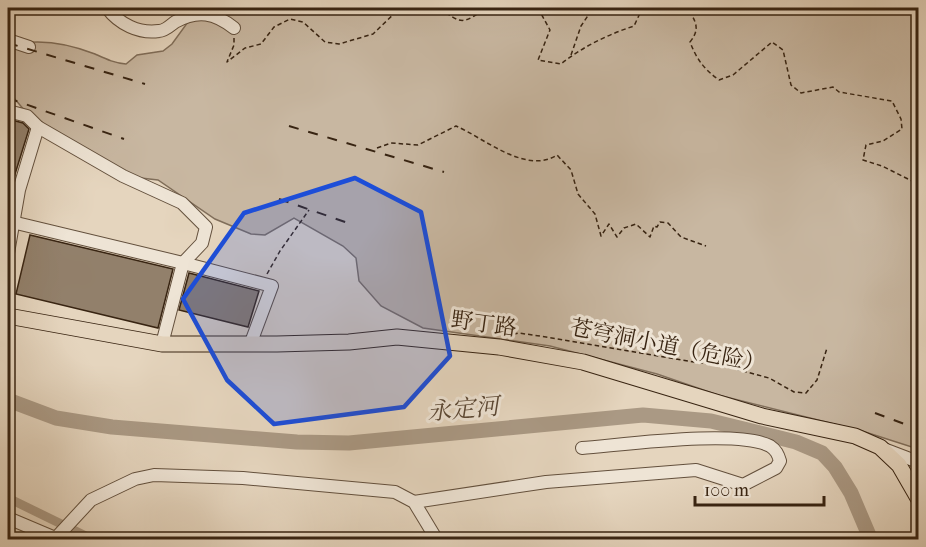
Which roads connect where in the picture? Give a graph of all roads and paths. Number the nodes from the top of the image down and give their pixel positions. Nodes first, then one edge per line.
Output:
1 (107, 8) edge
2 (400, 8) edge
3 (440, 8) edge
4 (487, 8) edge
5 (538, 8) edge
6 (593, 8) edge
7 (646, 8) edge
8 (658, 8) edge
9 (234, 28) joint
10 (8, 40) edge
11 (29, 47) dead end
12 (571, 56) junction
13 (8, 111) edge
14 (38, 127) junction
15 (377, 148) dead end
16 (918, 184) edge
17 (309, 210) dead end
18 (10, 222) edge
19 (706, 246) dead end
20 (8, 254) edge
21 (183, 262) junction
22 (262, 283) junction
23 (8, 316) edge
24 (496, 339) dead end
25 (162, 344) junction
26 (250, 345) junction
27 (827, 348) dead end
28 (880, 447) junction
29 (582, 448) dead end
30 (918, 462) edge
31 (918, 498) edge
32 (414, 502) junction
33 (8, 518) edge
34 (58, 537) edge
35 (437, 540) edge

1 - 9 street
2 - 9 path
3 - 4 path
5 - 12 path
6 - 12 path
7 - 12 path
8 - 16 path
10 - 11 street
13 - 14 street
14 - 18 street
14 - 21 street
15 - 19 path
17 - 22 path
18 - 20 street
18 - 21 street
21 - 22 street
21 - 25 street
22 - 26 street
23 - 25 main road, 野丁路
24 - 27 path, 苍穹洞小道（危险）
25 - 26 main road, 野丁路
26 - 28 main road, 野丁路
28 - 30 street
28 - 31 main road, 野丁路
29 - 32 street
32 - 34 street
32 - 35 street
33 - 34 street

